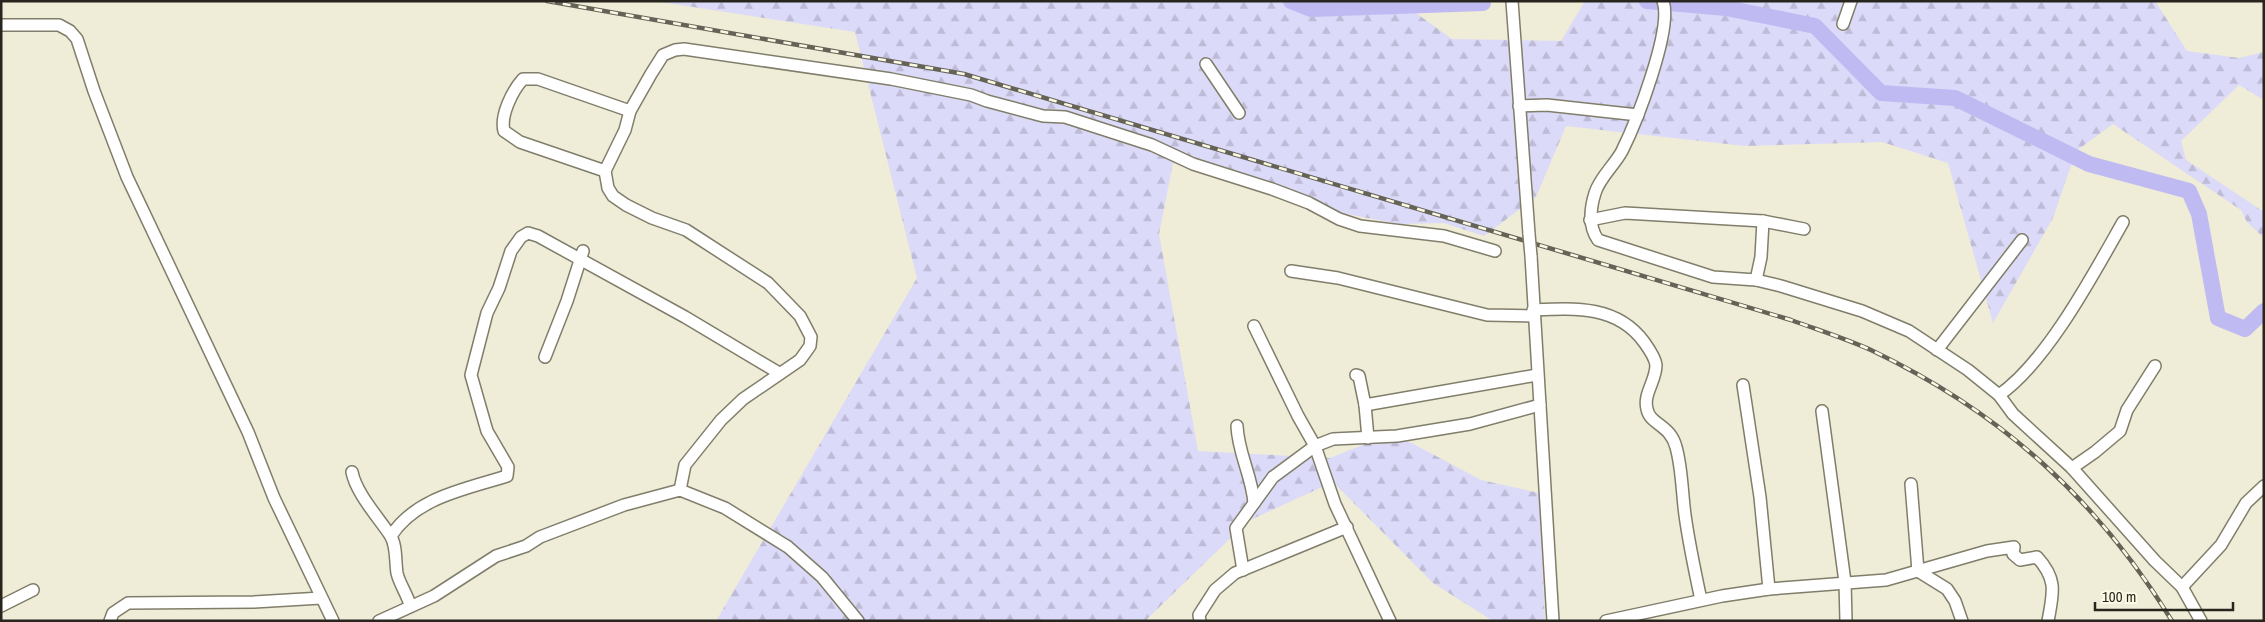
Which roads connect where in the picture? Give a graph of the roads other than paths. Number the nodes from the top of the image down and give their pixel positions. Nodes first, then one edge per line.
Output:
1 (1512, 1) edge
2 (1851, 1) edge
3 (1664, 5) edge
4 (1843, 24) dead end
5 (1, 25) edge
6 (1206, 64) dead end
7 (1519, 106) junction
8 (630, 111) junction
9 (1239, 113) dead end
10 (1638, 115) junction
11 (605, 171) junction
12 (1590, 220) junction
13 (1763, 221) junction
14 (2123, 222) dead end
15 (1804, 229) dead end
16 (2022, 240) dead end
17 (1495, 251) dead end
18 (582, 256) junction
19 (1291, 271) dead end
20 (1756, 280) junction
21 (1534, 313) junction
22 (1254, 326) dead end
23 (1937, 350) junction
24 (545, 357) dead end
25 (2155, 366) dead end
26 (779, 374) junction
27 (1356, 375) dead end
28 (1537, 375) junction
29 (1744, 385) dead end
30 (1999, 395) junction
31 (1365, 405) junction
32 (1540, 406) junction
33 (1822, 411) dead end
34 (1238, 426) dead end
35 (1368, 438) junction
36 (1315, 446) junction
37 (2072, 468) junction
38 (352, 472) dead end
39 (1911, 484) dead end
40 (2264, 486) edge
41 (680, 490) junction
42 (1254, 503) junction
43 (1346, 527) junction
44 (391, 536) junction
45 (1243, 570) junction
46 (1918, 571) junction
47 (1845, 582) junction
48 (2182, 587) junction
49 (1769, 589) junction
50 (33, 590) dead end
51 (322, 598) junction
52 (1701, 600) junction
53 (410, 605) junction
54 (1, 606) edge
55 (110, 621) edge
56 (333, 621) edge
57 (378, 621) edge
58 (858, 621) edge
59 (1200, 621) edge
60 (1390, 621) edge
61 (1553, 621) edge
62 (1606, 621) edge
63 (1846, 621) edge
64 (1962, 621) edge
65 (2048, 621) edge
66 (2201, 621) edge

1 - 7 street
2 - 4 street
3 - 10 street
5 - 51 street
6 - 9 street
7 - 10 street
7 - 21 street, bridge
8 - 11 street
8 - 11 street
8 - 17 street
10 - 12 street
11 - 26 street
12 - 13 street
12 - 20 street
13 - 15 street
13 - 20 street
14 - 30 street
16 - 23 street
18 - 24 street
18 - 26 street
18 - 44 street
19 - 21 street
20 - 23 street
21 - 28 street
21 - 52 street
22 - 36 street
23 - 30 street
25 - 37 street
26 - 41 street
27 - 31 street
28 - 31 street
28 - 32 street
29 - 49 street
30 - 37 street
31 - 35 street
32 - 35 street
32 - 61 street
33 - 47 street
34 - 42 street
35 - 36 street
36 - 42 street
36 - 43 street
37 - 48 street
38 - 44 street
39 - 46 street
40 - 48 street
41 - 53 street
41 - 58 street
42 - 45 street
43 - 45 street
43 - 60 street
44 - 53 street
45 - 59 street
46 - 47 street
46 - 64 street
46 - 65 street
47 - 49 street
47 - 63 street
48 - 66 street
49 - 52 street
50 - 54 street
51 - 55 street
51 - 56 street
52 - 62 street
53 - 57 street

